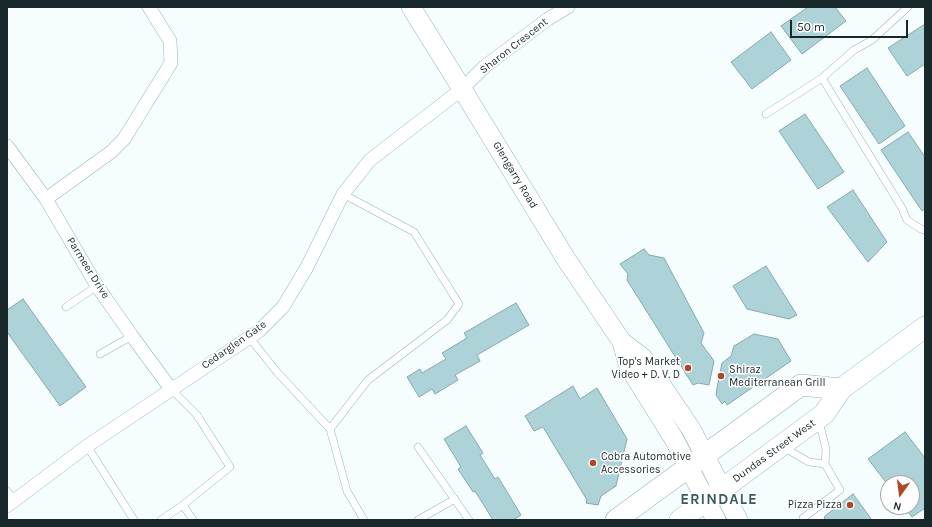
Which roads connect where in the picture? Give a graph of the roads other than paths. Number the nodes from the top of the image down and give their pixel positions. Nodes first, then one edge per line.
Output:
1 (149, 7) edge
2 (411, 7) edge
3 (568, 7) edge
4 (908, 7) edge
5 (822, 78) junction
6 (462, 89) junction
7 (766, 114) dead end
8 (7, 146) edge
9 (343, 194) junction
10 (46, 199) junction
11 (925, 230) edge
12 (97, 286) junction
13 (66, 307) dead end
14 (925, 327) edge
15 (132, 336) junction
16 (249, 338) junction
17 (100, 354) dead end
18 (171, 389) junction
19 (841, 389) junction
20 (819, 418) junction
21 (330, 429) junction
22 (87, 446) junction
23 (418, 446) dead end
24 (781, 446) junction
25 (696, 461) junction
26 (825, 464) junction
27 (714, 495) junction
28 (10, 499) edge
29 (455, 499) junction
30 (183, 505) junction
31 (134, 520) edge
32 (161, 520) edge
33 (193, 520) edge
34 (364, 520) edge
35 (418, 520) edge
36 (469, 520) edge
37 (616, 520) edge
38 (680, 520) edge
39 (716, 520) edge
40 (738, 520) edge
41 (804, 520) edge

1 - 10 street
2 - 6 street, Glengarry Road
3 - 6 street, Sharon Crescent
4 - 5 lane
5 - 7 lane
5 - 11 lane
6 - 9 street, Cedarglen Gate
6 - 25 street, Glengarry Road
8 - 10 street, Parmeer Drive
9 - 16 street, Cedarglen Gate
9 - 21 lane
10 - 12 street, Parmeer Drive
12 - 13 lane
12 - 15 street, Parmeer Drive
14 - 19 main road, Dundas Street West
15 - 17 lane
15 - 18 street, Parmeer Drive
16 - 18 street, Cedarglen Gate
16 - 21 lane
18 - 22 street, Cedarglen Gate
18 - 30 lane
19 - 20 main road, Dundas Street West
19 - 25 main road
20 - 24 main road, Dundas Street West
20 - 26 lane
21 - 34 lane
22 - 28 street, Cedarglen Gate
22 - 31 lane
23 - 29 lane
24 - 26 lane
24 - 27 main road, Dundas Street West
25 - 27 street, Glengarry Road
25 - 37 main road
26 - 41 lane
27 - 38 main road, Dundas Street West
27 - 39 street
27 - 40 street
29 - 35 lane
29 - 36 lane
30 - 32 lane
30 - 33 lane

